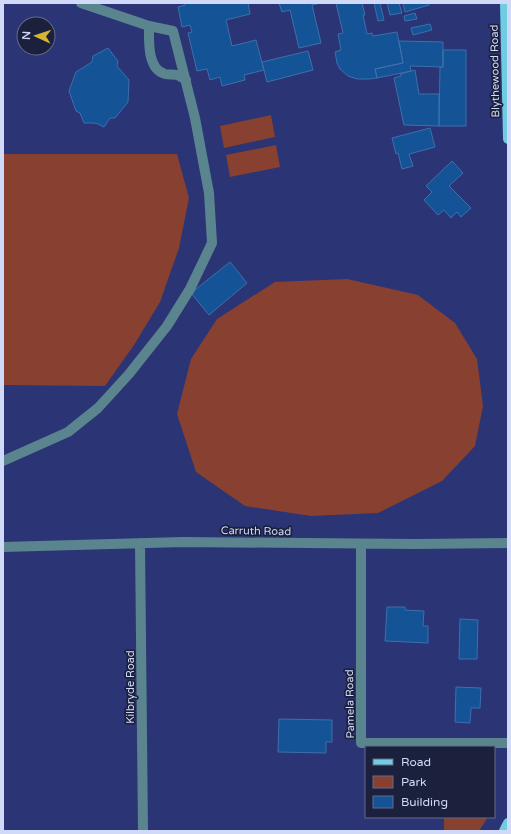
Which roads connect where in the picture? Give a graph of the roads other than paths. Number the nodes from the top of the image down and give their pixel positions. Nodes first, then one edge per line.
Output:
1 (81, 3) edge
2 (505, 3) edge
3 (149, 26) junction
4 (186, 80) junction
5 (508, 93) edge
6 (508, 139) edge
7 (3, 461) edge
8 (140, 543) junction
9 (508, 543) edge
10 (361, 544) junction
11 (3, 547) edge
12 (508, 743) edge
13 (508, 823) edge
14 (143, 831) edge
15 (504, 831) edge

1 - 3 street
2 - 5 main road, Blythewood Road
3 - 4 street
3 - 4 street
4 - 7 street
5 - 6 main road, Blythewood Road
8 - 10 street, Carruth Road
8 - 11 street, Carruth Road
8 - 14 street, Kilbryde Road
9 - 10 street, Carruth Road
10 - 12 street, Pamela Road
13 - 15 main road

